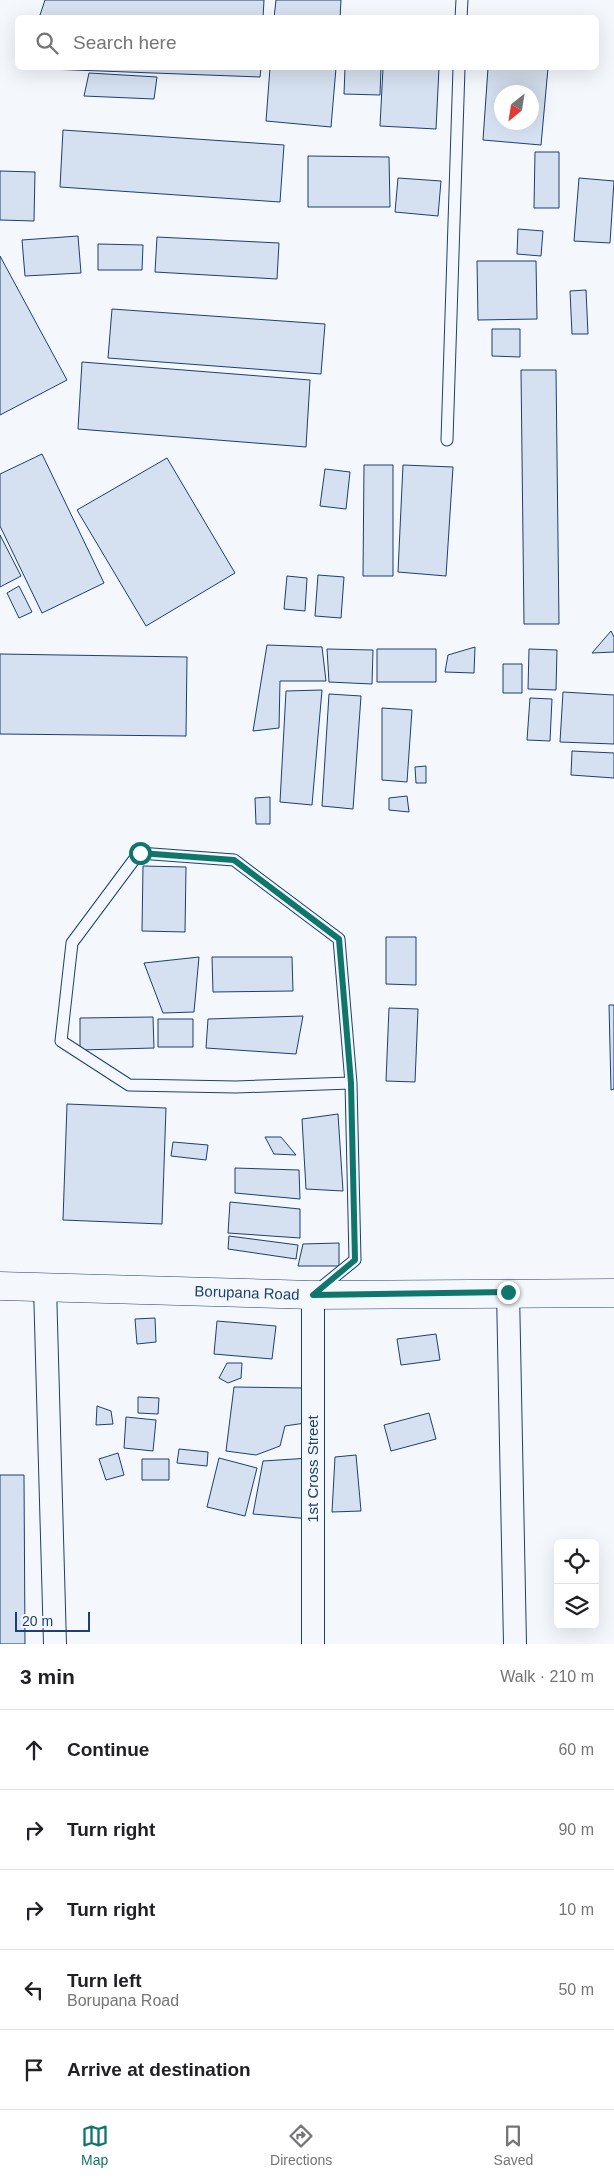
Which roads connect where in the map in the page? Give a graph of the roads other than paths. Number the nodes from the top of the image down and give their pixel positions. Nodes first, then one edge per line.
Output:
1 (462, 0) edge
2 (461, 15) edge
3 (460, 70) edge
4 (447, 440) dead end
5 (351, 1083) junction
6 (0, 1286) edge
7 (45, 1287) junction
8 (508, 1292) junction
9 (614, 1293) edge
10 (313, 1295) junction
11 (55, 1644) edge
12 (313, 1644) edge
13 (515, 1644) edge

1 - 2 lane
3 - 4 lane
5 - 5 lane
5 - 10 lane
6 - 7 main road, Borupana Road
7 - 10 main road, Borupana Road
7 - 11 street
8 - 9 main road, Borupana Road
8 - 10 main road, Borupana Road
8 - 13 street
10 - 12 street, 1st Cross Street

